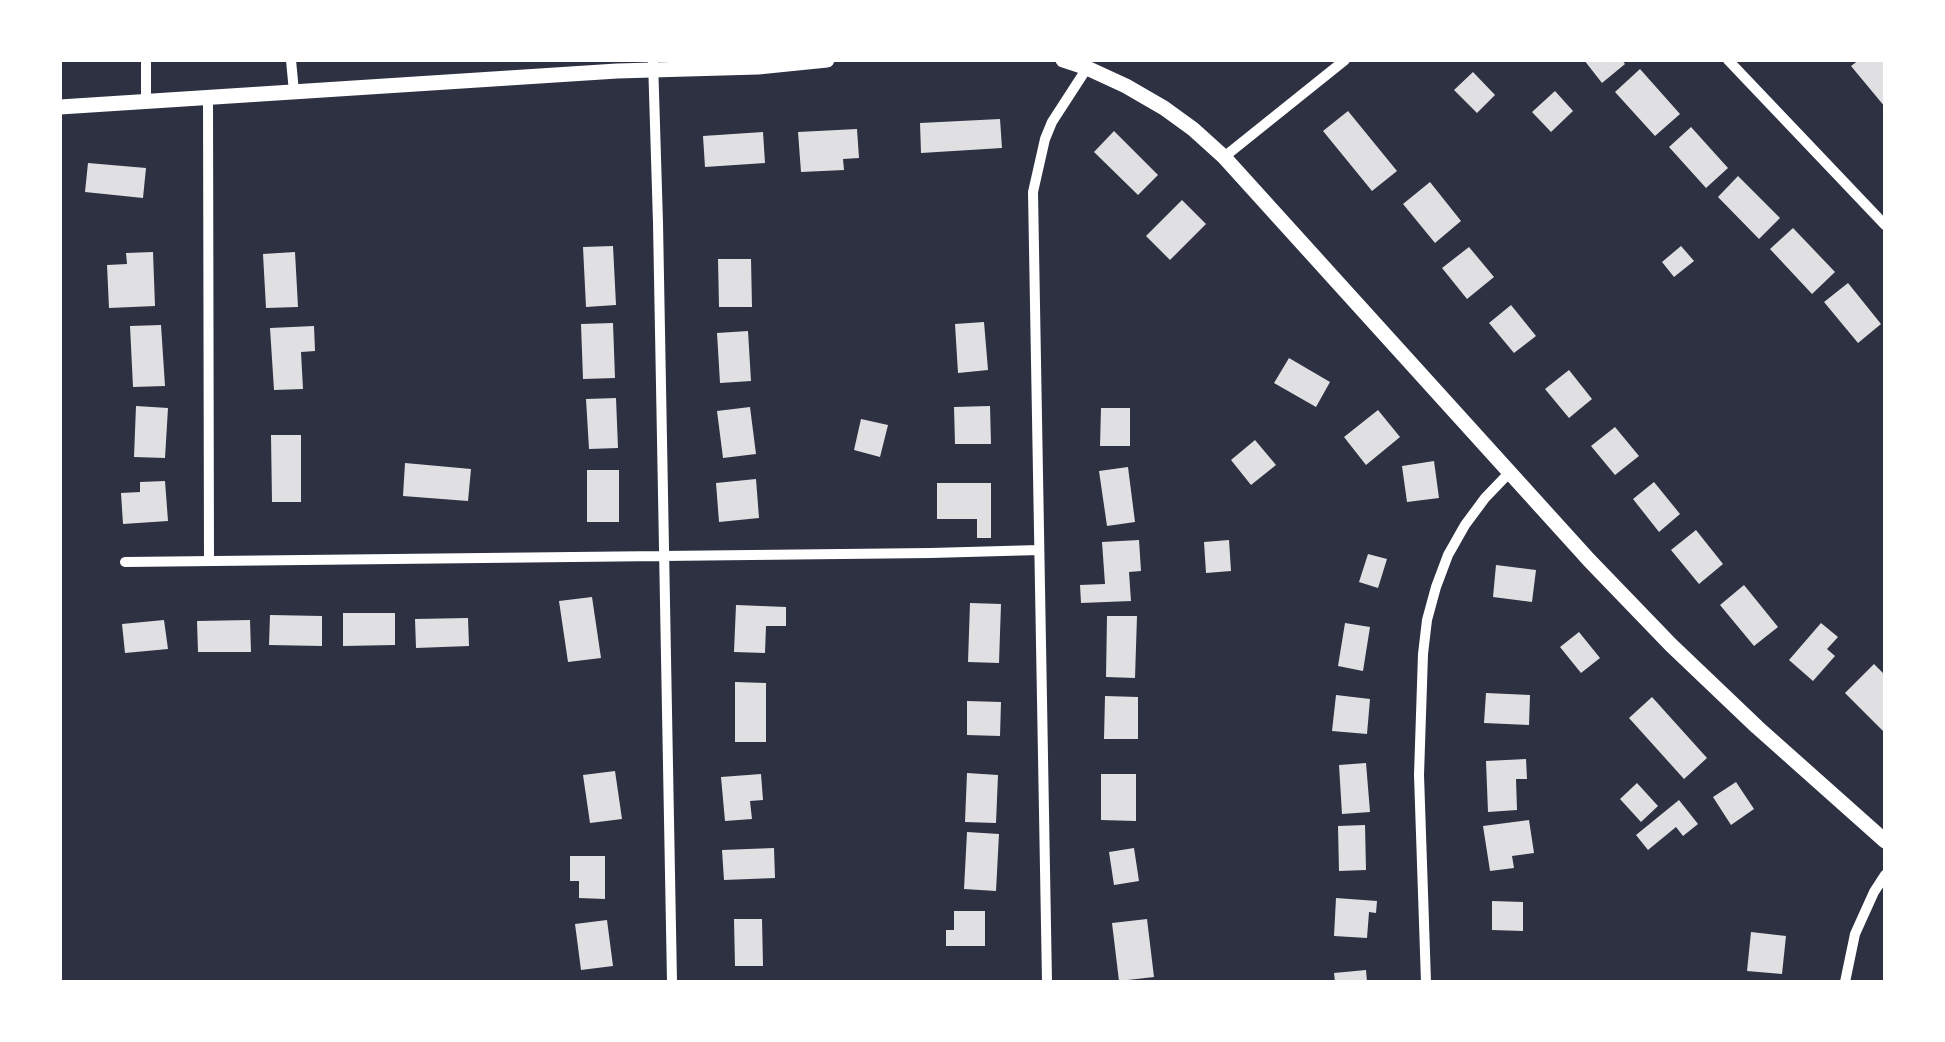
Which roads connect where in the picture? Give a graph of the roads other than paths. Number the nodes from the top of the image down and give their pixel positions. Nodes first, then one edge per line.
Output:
1 (146, 60) edge
2 (290, 60) edge
3 (827, 60) edge
4 (1064, 60) edge
5 (1345, 60) edge
6 (1728, 60) edge
7 (653, 66) edge
8 (1086, 68) junction
9 (294, 92) junction
10 (208, 97) junction
11 (146, 101) junction
12 (60, 107) edge
13 (1224, 157) junction
14 (1885, 225) edge
15 (1509, 472) junction
16 (1039, 550) junction
17 (664, 556) junction
18 (210, 561) junction
19 (125, 562) dead end
20 (1885, 841) edge
21 (1885, 875) edge
22 (672, 982) edge
23 (1047, 982) edge
24 (1426, 982) edge
25 (1845, 982) edge

1 - 11 street
2 - 9 street
3 - 7 main road
4 - 8 main road
5 - 13 street
6 - 14 street
7 - 9 main road
7 - 17 street
8 - 13 main road
8 - 16 street
9 - 10 main road
10 - 11 main road
10 - 18 street
11 - 12 main road
13 - 15 main road
15 - 20 main road
15 - 24 street
16 - 17 street
16 - 23 street
17 - 18 street
17 - 22 street
18 - 19 street
21 - 25 street

